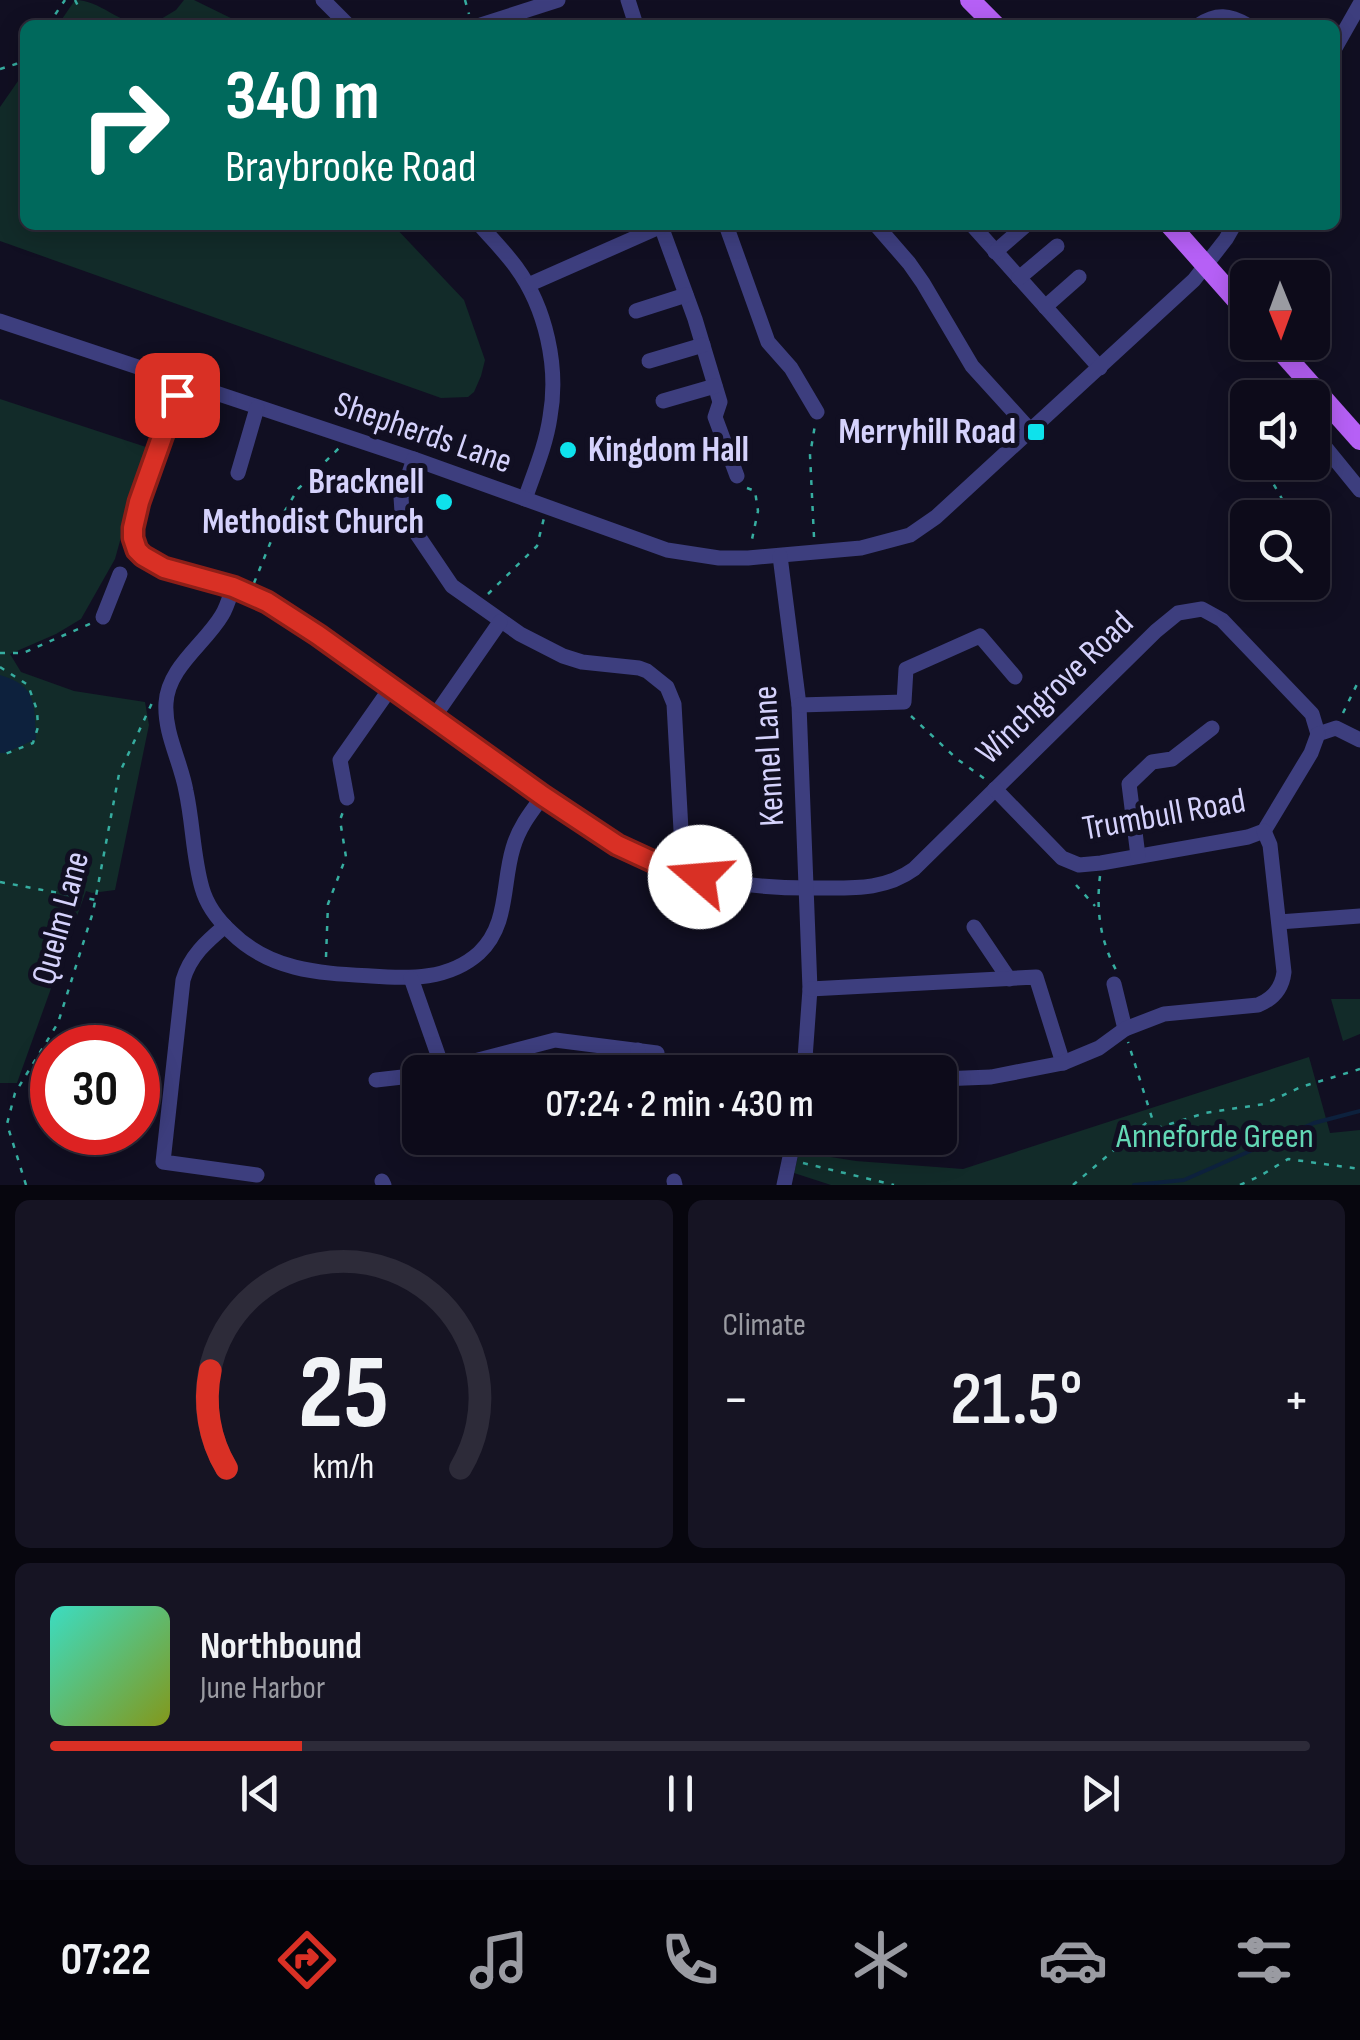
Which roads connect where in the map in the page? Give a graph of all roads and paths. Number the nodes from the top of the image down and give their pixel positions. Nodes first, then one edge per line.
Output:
1 (75, 0) edge
2 (324, 0) edge
3 (558, 0) edge
4 (1360, 4) edge
5 (78, 6) dead end
6 (343, 20) edge
7 (517, 20) edge
8 (1210, 20) edge
9 (1238, 20) edge
10 (1340, 39) edge
11 (484, 230) edge
12 (654, 230) edge
13 (664, 230) edge
14 (728, 230) edge
15 (880, 230) edge
16 (976, 230) edge
17 (1020, 230) edge
18 (1174, 230) edge
19 (1231, 230) edge
20 (1057, 246) dead end
21 (995, 252) junction
22 (1206, 266) junction
23 (1079, 276) dead end
24 (1019, 278) junction
25 (528, 285) junction
26 (1230, 293) edge
27 (686, 294) junction
28 (1045, 307) junction
29 (636, 311) dead end
30 (0, 321) edge
31 (703, 345) junction
32 (649, 361) dead end
33 (1100, 368) junction
34 (181, 383) junction
35 (715, 386) junction
36 (663, 401) dead end
37 (257, 408) junction
38 (817, 412) joint
39 (1330, 413) edge
40 (1031, 432) junction
41 (346, 438) junction
42 (1360, 440) edge
43 (1330, 453) edge
44 (414, 459) junction
45 (238, 473) dead end
46 (737, 476) joint
47 (1360, 490) edge
48 (525, 500) junction
49 (546, 507) junction
50 (814, 553) junction
51 (780, 556) junction
52 (748, 558) junction
53 (120, 574) dead end
54 (233, 587) junction
55 (250, 594) junction
56 (477, 605) junction
57 (103, 616) joint
58 (500, 622) junction
59 (2, 653) edge
60 (0, 660) edge
61 (0, 668) edge
62 (1015, 676) dead end
63 (1360, 678) edge
64 (392, 686) junction
65 (904, 702) junction
66 (799, 706) junction
67 (146, 714) dead end
68 (434, 716) junction
69 (1212, 728) dead end
70 (1336, 728) junction
71 (1318, 734) junction
72 (1360, 740) edge
73 (0, 756) edge
74 (995, 789) junction
75 (543, 796) junction
76 (348, 798) joint
77 (1264, 831) junction
78 (1138, 856) junction
79 (1101, 863) junction
80 (676, 870) junction
81 (0, 882) edge
82 (1076, 885) dead end
83 (806, 888) junction
84 (96, 900) junction
85 (1096, 907) junction
86 (1360, 916) edge
87 (1278, 922) junction
88 (225, 926) junction
89 (974, 927) dead end
90 (325, 973) junction
91 (411, 978) junction
92 (1009, 978) junction
93 (1114, 984) joint
94 (810, 989) junction
95 (1124, 1029) junction
96 (638, 1050) junction
97 (656, 1053) dead end
98 (437, 1055) edge
99 (501, 1055) edge
100 (638, 1055) edge
101 (806, 1055) edge
102 (1064, 1062) junction
103 (1360, 1069) edge
104 (402, 1077) edge
105 (957, 1078) edge
106 (376, 1080) dead end
107 (1132, 1136) junction
108 (791, 1155) edge
109 (790, 1160) junction
110 (1360, 1169) edge
111 (257, 1175) dead end
112 (26, 1185) edge
113 (784, 1185) edge
114 (894, 1185) edge
115 (1074, 1185) edge
116 (1240, 1185) edge

1 - 5 path
2 - 6 street
3 - 7 street
4 - 10 street
8 - 9 street
11 - 25 street
12 - 25 street
13 - 27 street
14 - 38 street
15 - 40 street
16 - 21 street
17 - 21 street
18 - 22 main road
19 - 22 street, Shepherds Lane
20 - 24 street
21 - 24 street
22 - 26 main road
22 - 33 street, Shepherds Lane
23 - 28 street
24 - 28 street
25 - 48 street
27 - 29 street
27 - 31 street
28 - 33 street
30 - 34 street, Shepherds Lane
31 - 32 street
31 - 35 street
33 - 40 street, Shepherds Lane
34 - 37 street, Shepherds Lane
34 - 54 street, Winchgrove Road
35 - 36 street
35 - 46 street
37 - 41 street, Shepherds Lane
37 - 45 street
38 - 50 path
39 - 42 main road
40 - 50 street, Shepherds Lane
41 - 44 street, Shepherds Lane
41 - 55 path
43 - 47 street
44 - 48 street, Shepherds Lane
44 - 56 street
46 - 52 path
48 - 49 street, Shepherds Lane
49 - 52 street, Shepherds Lane
49 - 56 path
50 - 51 street, Shepherds Lane
51 - 52 street, Shepherds Lane
51 - 66 street, Kennel Lane
53 - 57 street
54 - 55 street, Winchgrove Road
54 - 88 street
55 - 64 street, Winchgrove Road
56 - 58 street
57 - 59 path
58 - 68 street
58 - 80 street
59 - 60 path
61 - 73 path
62 - 65 street
63 - 70 path
64 - 68 street, Winchgrove Road
64 - 76 street
65 - 66 street
65 - 74 path
66 - 83 street, Kennel Lane
67 - 84 path, Quelm Lane
68 - 75 street, Winchgrove Road
69 - 78 street
70 - 71 street
70 - 72 street
71 - 74 street, Winchgrove Road
71 - 77 street, Trumbull Road
74 - 79 street, Trumbull Road
74 - 83 street, Winchgrove Road
75 - 80 street, Winchgrove Road
75 - 91 street
76 - 90 path
77 - 78 street, Trumbull Road
77 - 87 street
78 - 79 street, Trumbull Road
79 - 85 path
80 - 83 street, Winchgrove Road
81 - 84 path
82 - 85 path
83 - 94 street, Kennel Lane
84 - 112 path, Quelm Lane
85 - 93 path
86 - 87 street
87 - 95 street
88 - 90 street
88 - 111 street
89 - 92 street
90 - 91 street
91 - 98 street
92 - 94 street
92 - 102 street
93 - 95 street
94 - 101 street, Kennel Lane
95 - 102 street
95 - 107 path
96 - 97 street
96 - 99 street
96 - 100 street
102 - 105 street
103 - 107 path
104 - 106 street
107 - 115 path
108 - 109 street
109 - 113 street
109 - 114 path
110 - 116 path

